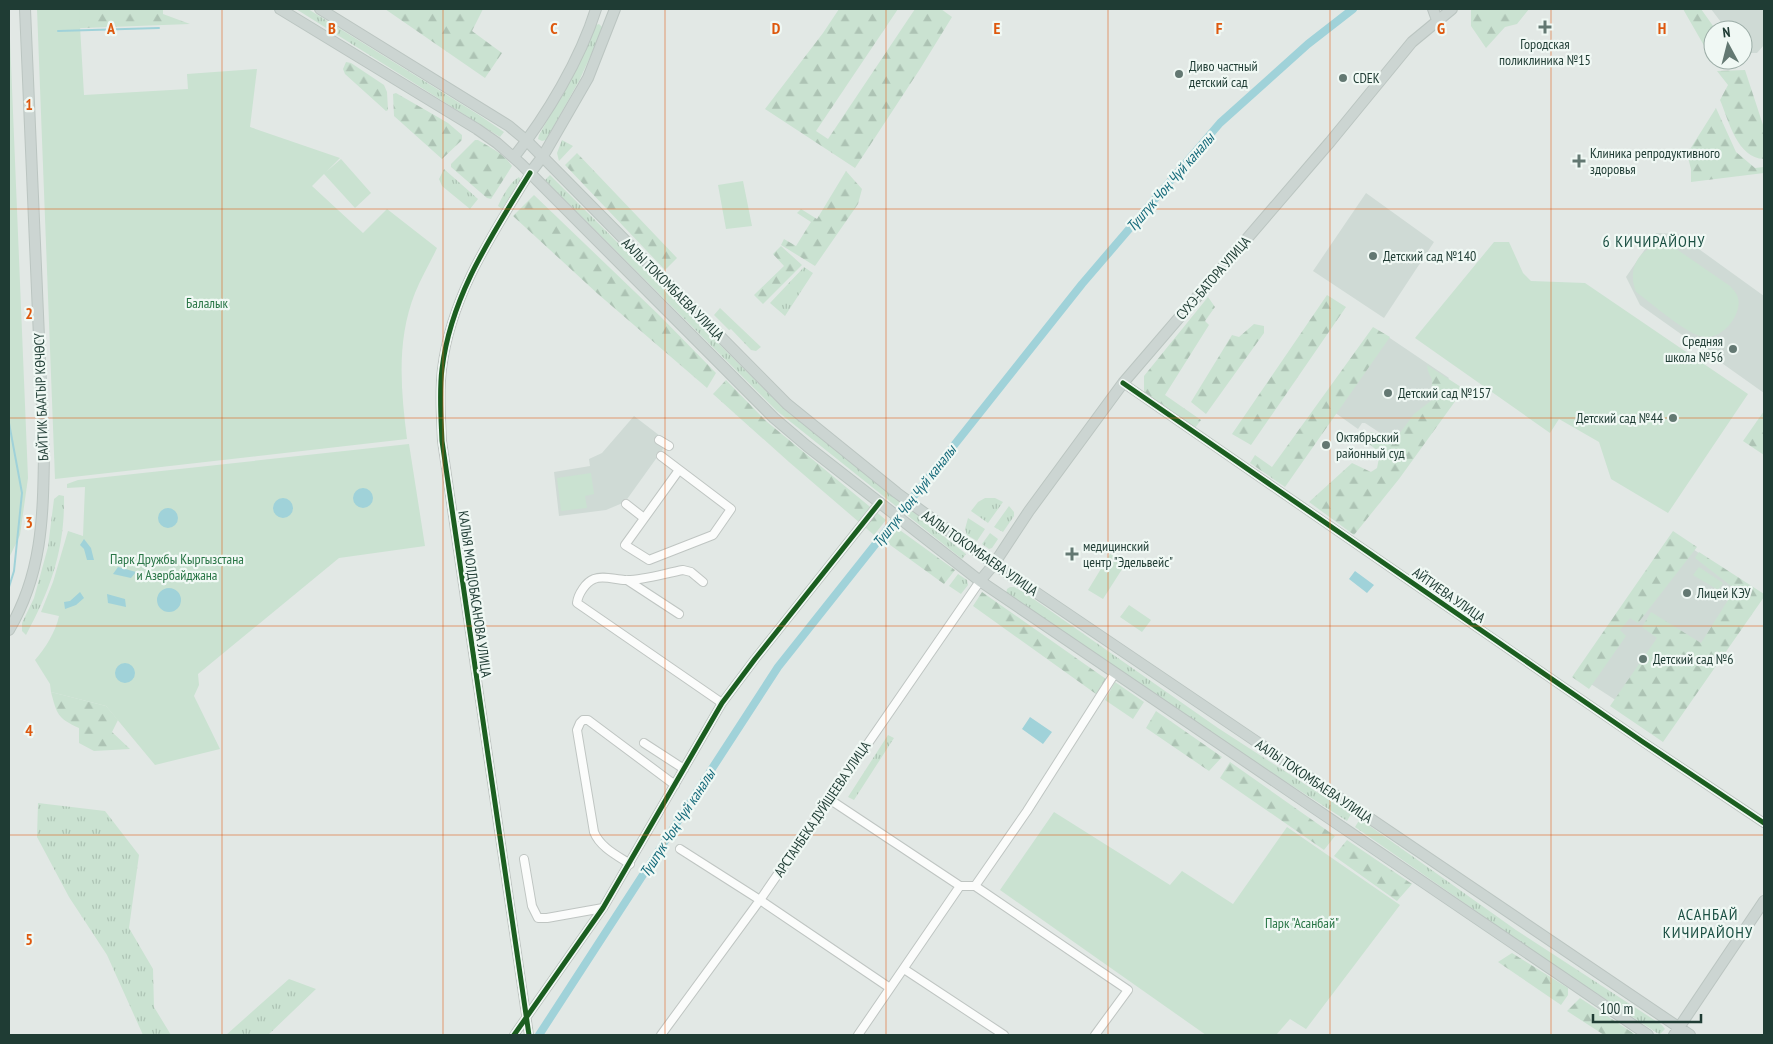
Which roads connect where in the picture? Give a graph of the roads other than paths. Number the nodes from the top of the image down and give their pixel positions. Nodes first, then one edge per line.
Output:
1 (25, 9) edge
2 (280, 9) edge
3 (320, 9) edge
4 (615, 9) edge
5 (1433, 9) edge
6 (1452, 9) edge
7 (595, 12) edge
8 (1437, 20) junction
9 (611, 22) junction
10 (527, 141) junction
11 (543, 156) junction
12 (514, 157) junction
13 (530, 172) junction
14 (1123, 383) junction
15 (659, 440) dead end
16 (669, 446) dead end
17 (662, 456) dead end
18 (679, 470) junction
19 (626, 504) dead end
20 (883, 504) junction
21 (644, 518) junction
22 (994, 564) junction
23 (627, 580) junction
24 (980, 581) junction
25 (702, 582) dead end
26 (679, 614) dead end
27 (9, 630) edge
28 (1115, 673) junction
29 (722, 704) junction
30 (644, 743) dead end
31 (684, 769) junction
32 (675, 785) junction
33 (829, 798) junction
34 (1764, 823) edge
35 (680, 849) dead end
36 (524, 859) dead end
37 (630, 864) junction
38 (960, 886) junction
39 (975, 886) junction
40 (760, 900) junction
41 (1764, 901) edge
42 (603, 908) junction
43 (904, 969) junction
44 (890, 988) junction
45 (526, 1018) junction
46 (1677, 1032) edge
47 (862, 1034) edge
48 (1645, 1034) edge
49 (514, 1035) edge
50 (530, 1035) edge
51 (661, 1035) edge
52 (1004, 1035) edge
53 (1095, 1035) edge
54 (1690, 1035) edge

1 - 27 main road, БАЙТИК БААТЫР КӨЧӨСҮ
2 - 12 main road, ААЛЫ ТОКОМБАЕВА УЛИЦА
3 - 10 main road, ААЛЫ ТОКОМБАЕВА УЛИЦА
4 - 9 main road
5 - 8 main road
6 - 8 main road, СУХЭ-БАТОРА УЛИЦА
7 - 9 main road
7 - 10 main road
8 - 14 main road, СУХЭ-БАТОРА УЛИЦА
9 - 11 main road
10 - 11 main road, ААЛЫ ТОКОМБАЕВА УЛИЦА
10 - 12 main road
11 - 13 main road
11 - 22 main road, ААЛЫ ТОКОМБАЕВА УЛИЦА
12 - 13 main road, ААЛЫ ТОКОМБАЕВА УЛИЦА
13 - 20 main road, ААЛЫ ТОКОМБАЕВА УЛИЦА
13 - 45 street, КАЛЫЯ МОЛДОБАСАНОВА УЛИЦА
14 - 22 main road, СУХЭ-БАТОРА УЛИЦА
14 - 34 street, АЙТИЕВА УЛИЦА
15 - 16 street
17 - 18 street
18 - 21 street
18 - 21 street
19 - 21 street
20 - 24 main road, ААЛЫ ТОКОМБАЕВА УЛИЦА
20 - 29 street
22 - 24 main road, СУХЭ-БАТОРА УЛИЦА
22 - 46 main road, ААЛЫ ТОКОМБАЕВА УЛИЦА
23 - 25 street
23 - 26 street
23 - 29 street
24 - 28 main road, ААЛЫ ТОКОМБАЕВА УЛИЦА
24 - 33 street, АРСТАНБЕКА ДУЙШЕЕВА УЛИЦА
28 - 39 street
28 - 48 main road, ААЛЫ ТОКОМБАЕВА УЛИЦА
29 - 31 street
30 - 31 street
31 - 32 street
32 - 37 street
32 - 37 street
33 - 38 street
33 - 40 street, АРСТАНБЕКА ДУЙШЕЕВА УЛИЦА
35 - 40 street
36 - 42 street
37 - 42 street
38 - 39 street
38 - 43 street
39 - 53 street
40 - 44 street
40 - 51 street, АРСТАНБЕКА ДУЙШЕЕВА УЛИЦА
41 - 46 main road
42 - 45 street
43 - 44 street
43 - 52 street
44 - 47 street
45 - 49 street
45 - 50 street, КАЛЫЯ МОЛДОБАСАНОВА УЛИЦА
46 - 54 main road, ААЛЫ ТОКОМБАЕВА УЛИЦА

